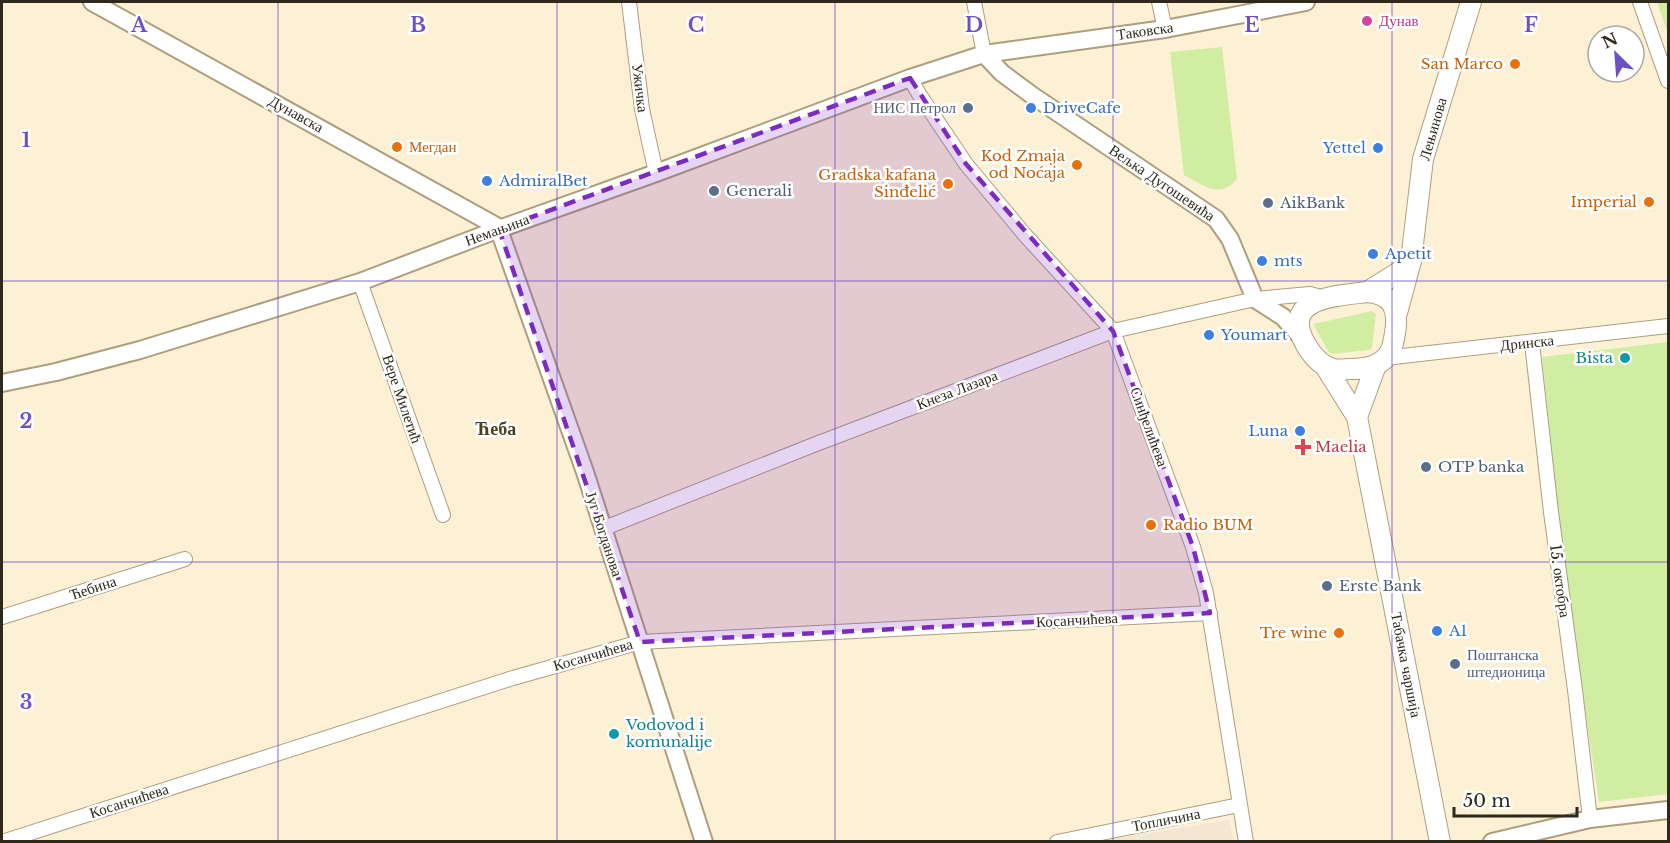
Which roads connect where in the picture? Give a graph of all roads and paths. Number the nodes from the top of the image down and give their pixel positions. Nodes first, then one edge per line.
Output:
1 (92, 2) edge
2 (629, 2) edge
3 (974, 2) edge
4 (1159, 2) edge
5 (1305, 2) edge
6 (1471, 2) edge
7 (1640, 2) edge
8 (1165, 29) junction
9 (984, 54) junction
10 (910, 78) junction
11 (1668, 79) edge
12 (656, 173) junction
13 (499, 229) junction
14 (1411, 261) junction
15 (360, 282) junction
16 (1367, 292) junction
17 (1324, 298) junction
18 (1255, 299) junction
19 (1397, 313) junction
20 (1668, 326) edge
21 (1113, 331) junction
22 (1304, 340) junction
23 (1532, 343) junction
24 (1381, 362) junction
25 (1325, 366) junction
26 (2, 383) edge
27 (1358, 417) junction
28 (442, 515) dead end
29 (602, 530) junction
30 (186, 559) dead end
31 (1210, 613) junction
32 (2, 617) edge
33 (640, 642) junction
34 (1239, 805) junction
35 (1668, 810) edge
36 (1590, 819) junction
37 (2, 842) edge
38 (704, 842) edge
39 (1057, 842) edge
40 (1246, 842) edge
41 (1440, 842) edge
42 (1492, 842) edge

1 - 13 street, Дунавска
2 - 12 street, Ужичка
3 - 9 street
4 - 8 street
5 - 8 street, Таковска
6 - 14 main road, Лењинова
7 - 11 street
8 - 9 street, Таковска
9 - 10 street, Немањина
9 - 18 street, Вељка Дугошевића
10 - 12 street, Немањина
10 - 21 street, Синђелићева
12 - 13 street, Немањина
13 - 15 street, Немањина
13 - 29 street, Југ Богданова
14 - 16 main road
14 - 19 main road, Лењинова
15 - 26 street, Немањина
15 - 28 street, Вере Милетић
16 - 17 main road
16 - 19 main road
17 - 18 street, Кнеза Лазара
17 - 22 main road
18 - 21 street, Кнеза Лазара
18 - 22 street
19 - 24 main road
20 - 23 street, Дринска
21 - 29 street, Кнеза Лазара
21 - 31 street, Синђелићева
22 - 25 main road
23 - 24 street, Дринска
23 - 36 street, 15. октобра
24 - 25 main road
24 - 27 main road
25 - 27 main road, Табачка чаршија
27 - 41 main road, Табачка чаршија
29 - 33 street, Југ Богданова
30 - 32 street, Ћебина
31 - 33 street, Косанчићева
31 - 34 street, Синђелићева
33 - 37 street, Косанчићева
33 - 38 street, Југ Богданова
34 - 39 street, Топличина
34 - 40 street, Синђелићева
35 - 36 street
36 - 42 street

